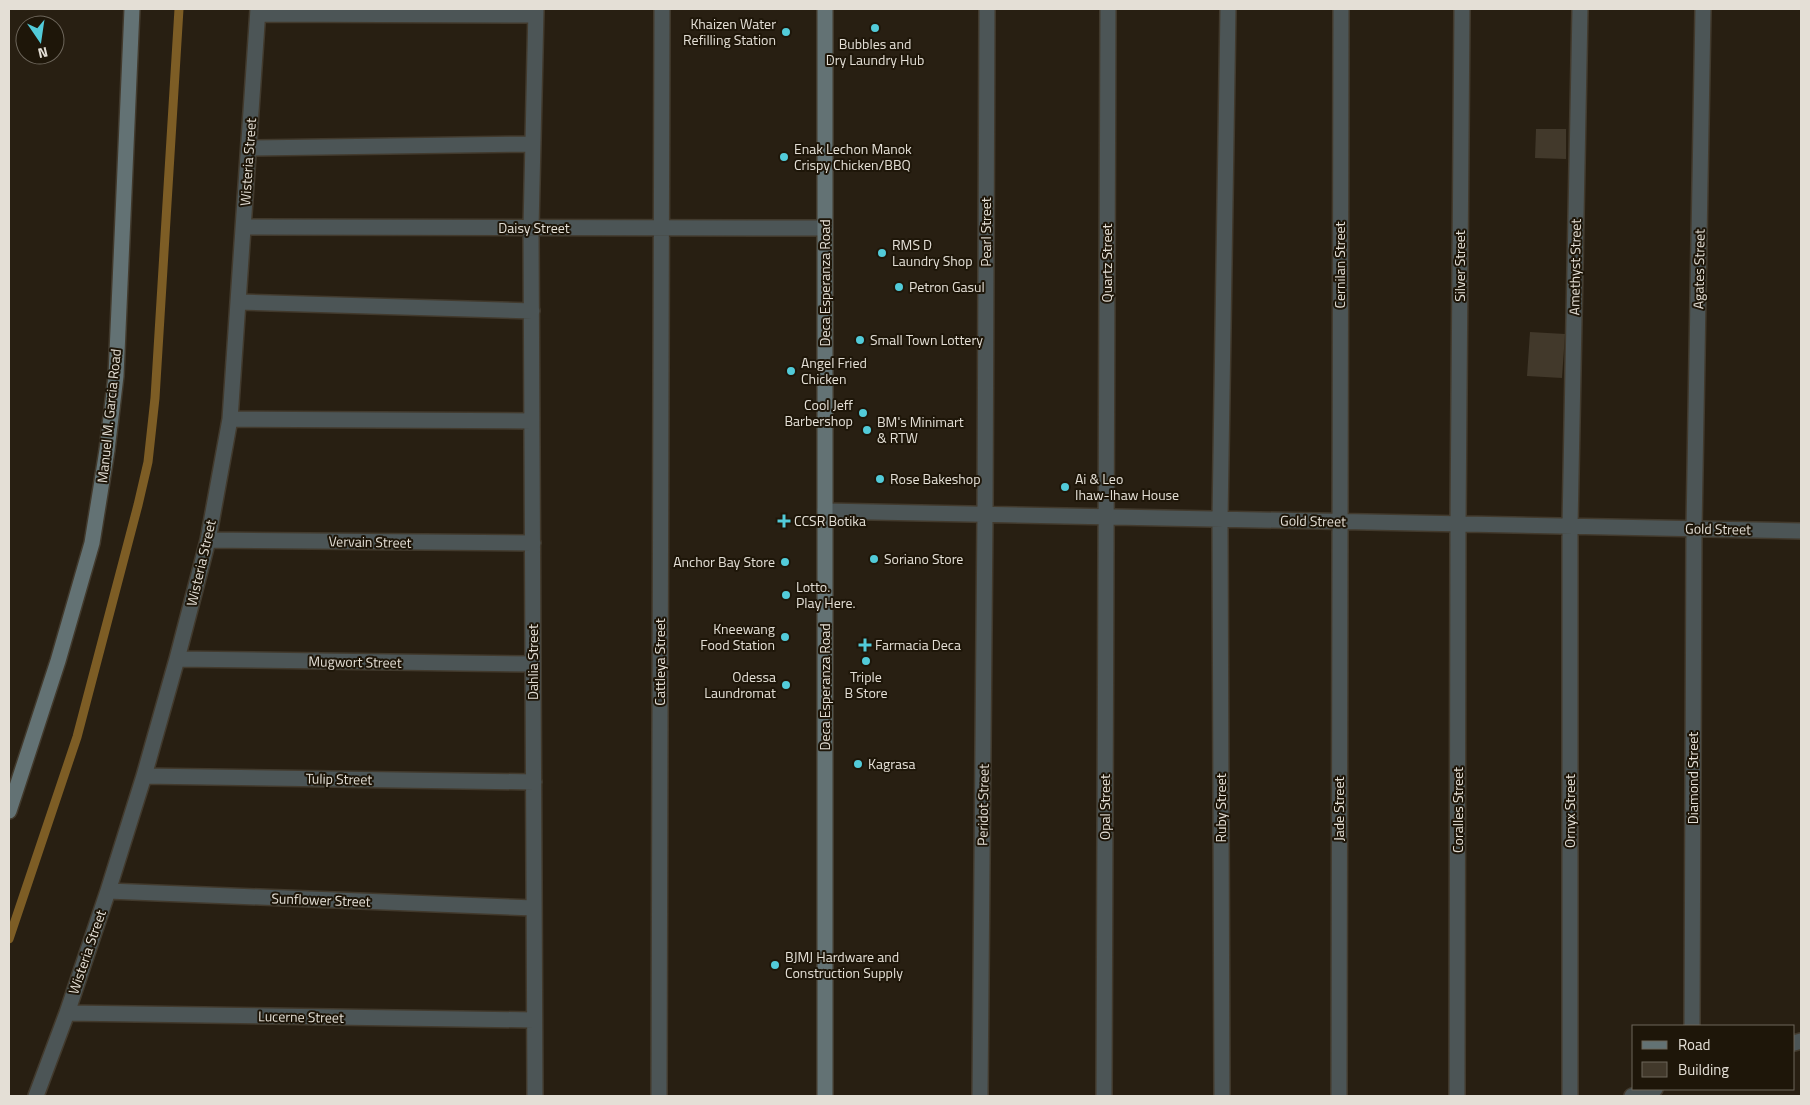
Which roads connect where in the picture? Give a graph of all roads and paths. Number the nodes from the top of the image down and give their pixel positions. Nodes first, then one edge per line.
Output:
1 (132, 9) edge
2 (662, 9) edge
3 (825, 9) edge
4 (987, 9) edge
5 (1108, 9) edge
6 (1228, 9) edge
7 (1341, 9) edge
8 (1462, 9) edge
9 (1580, 9) edge
10 (1703, 9) edge
11 (258, 11) edge
12 (536, 12) edge
13 (533, 144) junction
14 (249, 148) junction
15 (244, 228) junction
16 (531, 228) junction
17 (661, 228) junction
18 (825, 228) junction
19 (239, 302) junction
20 (532, 311) junction
21 (230, 419) junction
22 (532, 421) junction
23 (825, 511) junction
24 (985, 514) junction
25 (1106, 517) junction
26 (1220, 520) junction
27 (1339, 522) junction
28 (1458, 524) junction
29 (1570, 526) junction
30 (1694, 529) junction
31 (1801, 531) edge
32 (208, 540) junction
33 (533, 543) junction
34 (177, 659) junction
35 (533, 664) junction
36 (144, 776) junction
37 (534, 782) junction
38 (9, 810) edge
39 (108, 892) junction
40 (534, 908) junction
41 (67, 1014) junction
42 (534, 1020) junction
43 (1692, 1025) edge
44 (1652, 1090) edge
45 (36, 1096) edge
46 (535, 1096) edge
47 (659, 1096) edge
48 (825, 1096) edge
49 (980, 1096) edge
50 (1104, 1096) edge
51 (1222, 1096) edge
52 (1339, 1096) edge
53 (1457, 1096) edge
54 (1570, 1096) edge
55 (1632, 1096) edge

1 - 38 street, Manuel M. Garcia Road
2 - 17 street, Cattleya Street
3 - 18 street, Deca Esperanza Road
4 - 24 street, Pearl Street
5 - 25 street, Quartz Street
6 - 26 street, Ruby Street
7 - 27 street, Cernilan Street
8 - 28 street, Silver Street
9 - 29 street, Amethyst Street
10 - 30 street, Agates Street
11 - 12 street
11 - 14 street, Wisteria Street
12 - 13 street, Dahlia Street
13 - 14 street
13 - 16 street, Dahlia Street
14 - 15 street, Wisteria Street
15 - 16 street, Daisy Street
15 - 19 street, Wisteria Street
16 - 17 street, Daisy Street
16 - 20 street, Dahlia Street
17 - 18 street, Daisy Street
17 - 47 street, Cattleya Street
18 - 23 street, Deca Esperanza Road
19 - 20 street
19 - 21 street, Wisteria Street
20 - 22 street, Dahlia Street
21 - 22 street
21 - 32 street, Wisteria Street
22 - 33 street, Dahlia Street
23 - 24 street, Gold Street
23 - 48 street, Deca Esperanza Road
24 - 25 street, Gold Street
24 - 49 street, Peridot Street
25 - 26 street, Gold Street
25 - 50 street, Opal Street
26 - 27 street, Gold Street
26 - 51 street, Ruby Street
27 - 28 street, Gold Street
27 - 52 street, Jade Street
28 - 29 street, Gold Street
28 - 53 street, Coralles Street
29 - 30 street, Gold Street
29 - 54 street, Ornyx Street
30 - 31 street, Gold Street
30 - 43 street, Diamond Street
32 - 33 street, Vervain Street
32 - 34 street, Wisteria Street
33 - 35 street, Dahlia Street
34 - 35 street, Mugwort Street
34 - 36 street, Wisteria Street
35 - 37 street, Dahlia Street
36 - 37 street, Tulip Street
36 - 39 street, Wisteria Street
37 - 40 street, Dahlia Street
39 - 40 street, Sunflower Street
39 - 41 street, Wisteria Street
40 - 42 street, Dahlia Street
41 - 42 street, Lucerne Street
41 - 45 street, Wisteria Street
42 - 46 street, Dahlia Street
44 - 55 street

